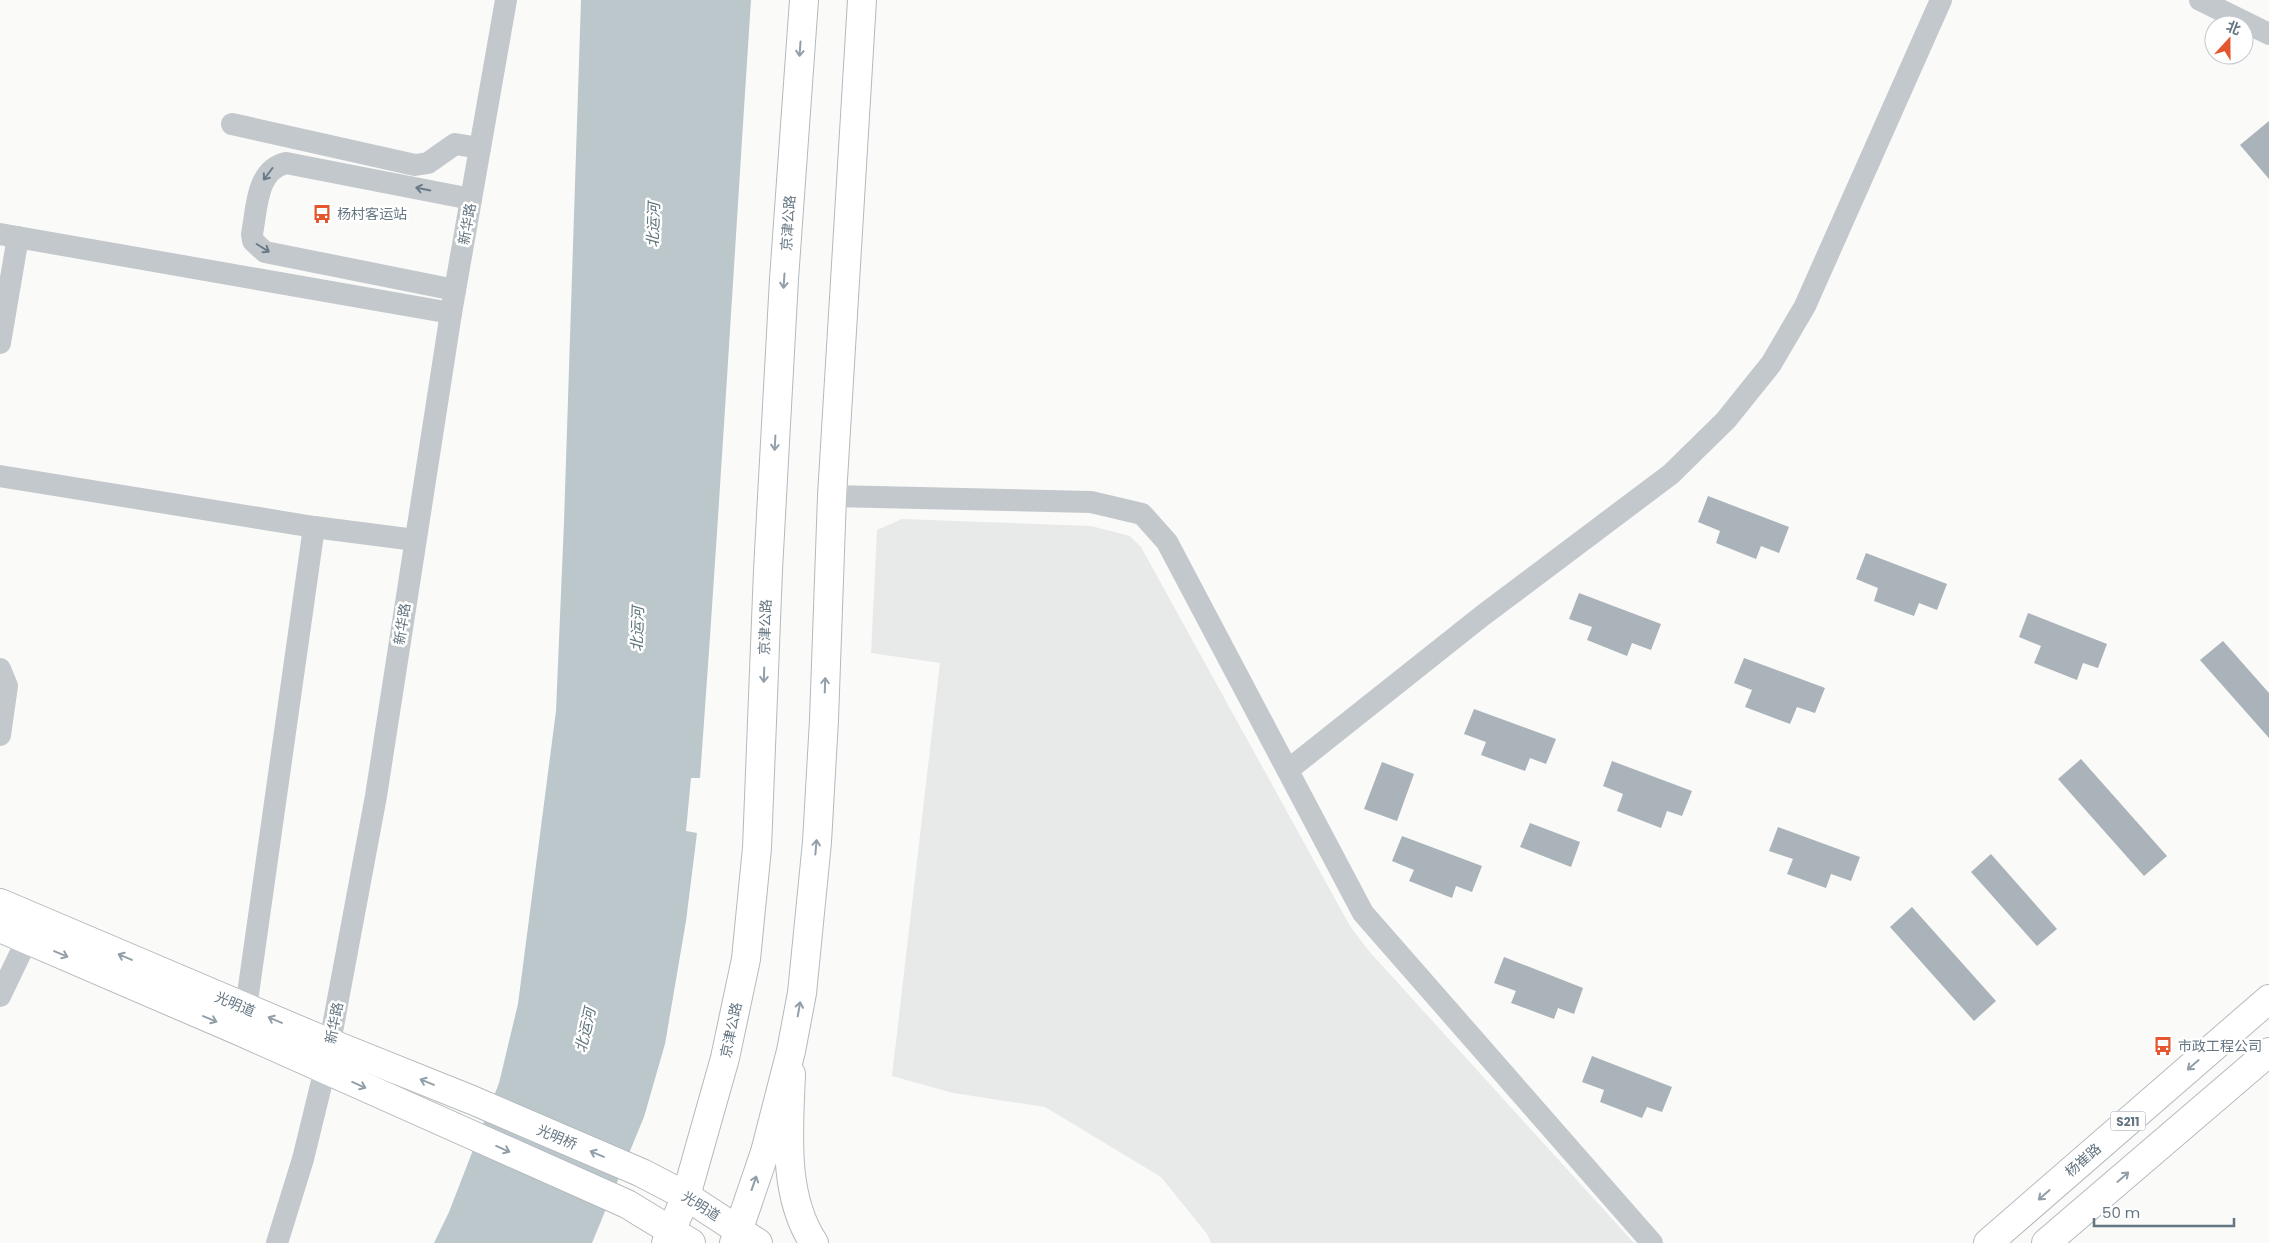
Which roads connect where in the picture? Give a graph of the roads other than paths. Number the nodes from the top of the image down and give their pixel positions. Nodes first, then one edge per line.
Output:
1 (494, 0) edge
2 (506, 0) edge
3 (804, 0) edge
4 (862, 0) edge
5 (1941, 0) edge
6 (2200, 0) edge
7 (2269, 34) edge
8 (232, 124) dead end
9 (475, 147) junction
10 (465, 197) junction
11 (9, 235) edge
12 (449, 289) junction
13 (445, 312) junction
14 (0, 342) edge
15 (0, 476) edge
16 (832, 496) junction
17 (314, 527) junction
18 (409, 540) junction
19 (0, 669) edge
20 (0, 735) edge
21 (1288, 770) junction
22 (11, 924) edge
23 (0, 996) edge
24 (2269, 999) edge
25 (246, 1008) junction
26 (792, 1051) junction
27 (2269, 1052) edge
28 (322, 1054) junction
29 (472, 1100) joint
30 (642, 1173) joint
31 (686, 1196) junction
32 (743, 1238) edge
33 (676, 1239) edge
34 (268, 1243) edge
35 (277, 1243) edge
36 (814, 1243) edge
37 (1652, 1243) edge
38 (1988, 1243) edge
39 (2046, 1243) edge

1 - 9 street, 新华路
2 - 9 street, 新华路
3 -> 31 main road, 京津公路
4 - 16 main road
5 - 21 street
6 - 7 street
8 - 9 street
9 - 10 street, 新华路
10 - 12 street, 新华路
10 -> 12 street
11 - 13 street
11 - 14 street
12 - 13 street, 新华路
13 - 18 street, 新华路
15 - 17 street
16 - 21 street
26 -> 16 main road
17 - 18 street
17 - 25 street
18 - 28 street, 新华路
19 - 20 street
21 - 37 street
22 - 23 street
25 -> 22 main road, 光明道
22 -> 28 main road, 光明道
24 -> 38 main road, 杨崔路 / S211
28 -> 25 main road, 光明道
32 -> 26 main road
26 - 36 main road
39 -> 27 main road
29 -> 28 main road, 光明道
28 -> 33 main road, 光明道
28 - 34 street, 新华路
28 - 35 street, 新华路
30 -> 29 main road, 光明桥
30 - 31 main road, 光明道
31 - 32 main road, 光明道
31 - 33 main road, 京津公路

